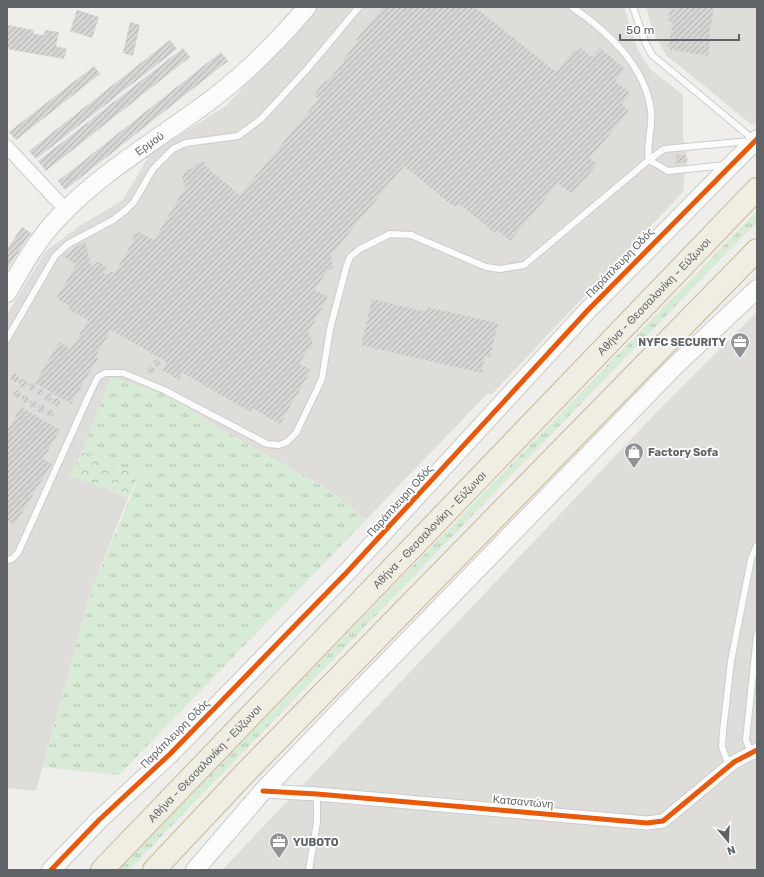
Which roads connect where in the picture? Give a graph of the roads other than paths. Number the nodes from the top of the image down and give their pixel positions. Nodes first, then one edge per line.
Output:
1 (307, 7) edge
2 (359, 7) edge
3 (572, 7) edge
4 (633, 7) edge
5 (756, 140) edge
6 (7, 147) edge
7 (649, 160) junction
8 (732, 164) junction
9 (757, 190) edge
10 (66, 210) junction
11 (757, 250) edge
12 (757, 289) edge
13 (7, 293) edge
14 (7, 339) edge
15 (757, 545) edge
16 (7, 560) edge
17 (757, 635) edge
18 (754, 751) edge
19 (729, 766) junction
20 (263, 791) junction
21 (317, 794) junction
22 (51, 870) edge
23 (102, 870) edge
24 (154, 870) edge
25 (195, 870) edge
26 (309, 870) edge

1 - 10 street, Ερμού
2 - 14 lane
3 - 7 lane
4 - 5 lane
5 - 7 lane
5 - 8 street, Παράπλευρη Οδός
6 - 10 street
7 - 8 lane
7 - 16 lane
8 - 22 street, Παράπλευρη Οδός
9 - 23 highway, Αθήνα - Θεσσαλονίκη - Εύζωνοι
10 - 13 street, Ερμού
11 - 24 highway
12 - 20 street
15 - 19 lane
17 - 18 lane
18 - 19 street, Κατσαντώνη
19 - 21 street, Κατσαντώνη
20 - 21 street, Κατσαντώνη
20 - 25 street
21 - 26 lane

